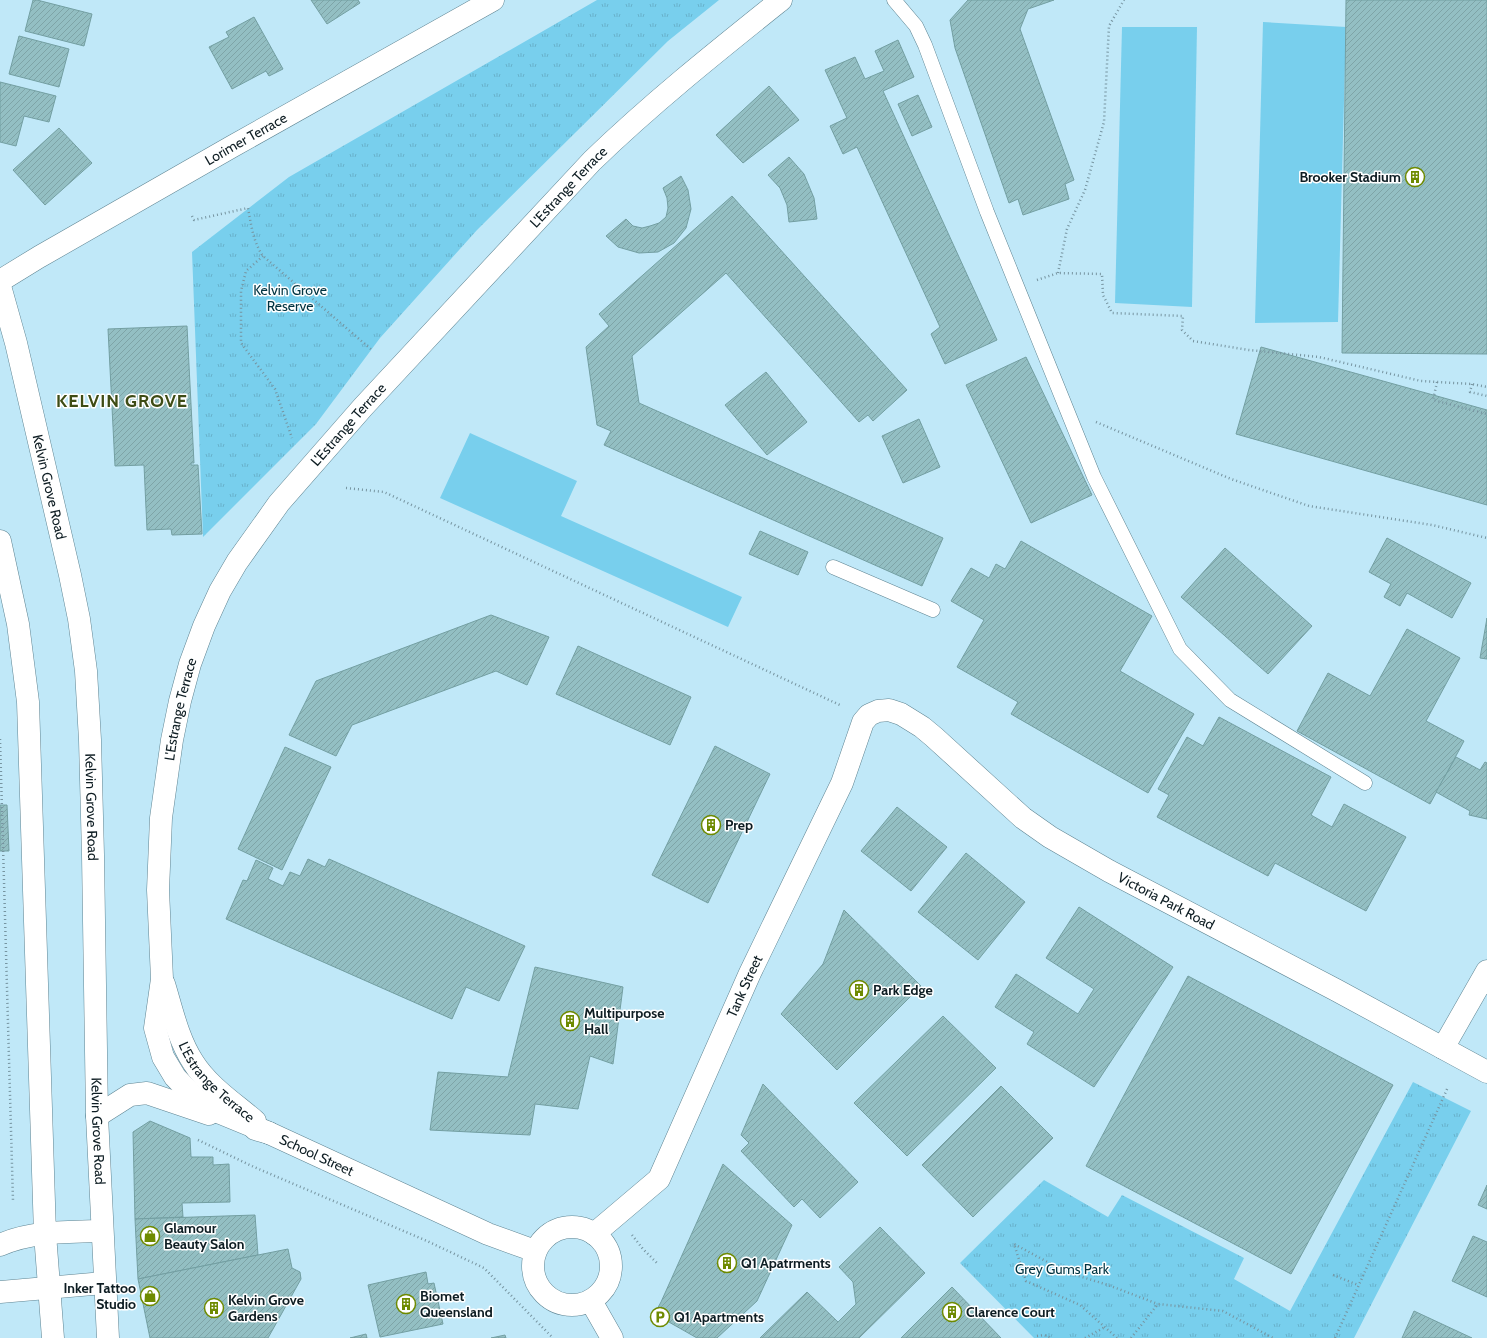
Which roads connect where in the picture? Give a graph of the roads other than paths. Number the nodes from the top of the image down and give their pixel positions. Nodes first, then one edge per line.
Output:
1 (493, 0) edge
2 (781, 0) edge
3 (894, 0) edge
4 (0, 281) edge
5 (0, 286) edge
6 (1, 552) edge
7 (833, 568) dead end
8 (933, 610) dead end
9 (866, 717) joint
10 (1365, 783) dead end
11 (1487, 971) edge
12 (1443, 1048) junction
13 (1487, 1072) edge
14 (96, 1116) junction
15 (269, 1133) junction
16 (102, 1231) junction
17 (45, 1234) junction
18 (594, 1234) junction
19 (0, 1245) edge
20 (535, 1251) junction
21 (104, 1283) junction
22 (49, 1288) junction
23 (0, 1292) edge
24 (591, 1301) junction
25 (53, 1338) edge
26 (108, 1338) edge
27 (612, 1338) edge

1 - 4 street, Lorimer Terrace
2 - 15 street, L'Estrange Terrace
3 - 10 lane
5 - 14 street, Kelvin Grove Road
6 - 17 street
7 - 8 lane
9 - 12 street, Victoria Park Road
9 - 18 street, Tank Street
11 - 12 street
12 - 13 street, Victoria Park Road
14 - 15 street, School Street
14 - 16 street, Kelvin Grove Road
15 - 20 street, School Street
16 - 17 street
16 - 21 street, Kelvin Grove Road
17 - 19 street
17 - 22 street
18 - 20 street
18 - 24 street
20 - 24 street
21 - 22 street
21 - 26 street, Kelvin Grove Road
22 - 23 street
22 - 25 street
24 - 27 street

